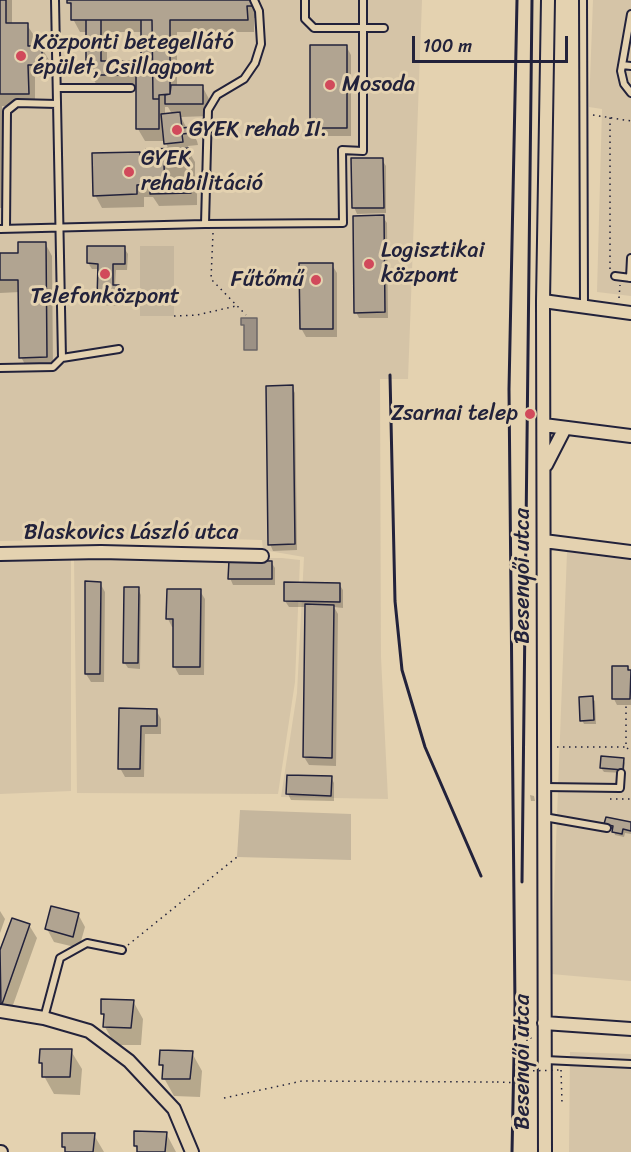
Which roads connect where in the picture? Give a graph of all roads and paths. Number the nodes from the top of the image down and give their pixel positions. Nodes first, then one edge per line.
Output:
1 (55, 0) edge
2 (254, 0) edge
3 (305, 0) edge
4 (363, 0) edge
5 (548, 0) edge
6 (583, 0) edge
7 (631, 14) edge
8 (363, 28) junction
9 (384, 28) dead end
10 (622, 65) junction
11 (631, 66) edge
12 (57, 88) junction
13 (131, 88) dead end
14 (631, 93) edge
15 (57, 104) junction
16 (584, 113) junction
17 (610, 117) junction
18 (631, 121) edge
19 (205, 224) junction
20 (213, 224) junction
21 (60, 228) junction
22 (3, 229) edge
23 (631, 258) edge
24 (618, 276) junction
25 (631, 278) edge
26 (543, 301) junction
27 (237, 306) junction
28 (584, 307) junction
29 (625, 312) edge
30 (246, 315) dead end
31 (174, 316) dead end
32 (119, 349) dead end
33 (62, 358) junction
34 (0, 368) edge
35 (544, 425) junction
36 (565, 428) junction
37 (631, 436) edge
38 (544, 469) junction
39 (544, 541) junction
40 (631, 552) edge
41 (0, 554) edge
42 (262, 556) dead end
43 (626, 704) dead end
44 (544, 747) junction
45 (626, 747) junction
46 (631, 751) edge
47 (621, 773) dead end
48 (544, 787) junction
49 (610, 799) dead end
50 (631, 799) edge
51 (544, 817) junction
52 (608, 828) dead end
53 (237, 857) dead end
54 (122, 950) joint
55 (0, 1011) edge
56 (44, 1018) junction
57 (544, 1023) junction
58 (631, 1029) edge
59 (535, 1038) dead end
60 (544, 1060) junction
61 (631, 1064) edge
62 (527, 1071) junction
63 (224, 1098) dead end
64 (561, 1103) dead end
65 (192, 1152) edge
66 (545, 1152) edge

1 - 12 lane
2 - 19 lane
3 - 8 lane
4 - 8 lane
5 - 26 street, Besenyői utca
6 - 16 lane
7 - 10 lane
8 - 9 lane
8 - 20 lane
10 - 11 lane
10 - 14 lane
12 - 13 lane
12 - 15 lane
15 - 21 lane
15 - 22 lane
16 - 17 path
16 - 28 lane
17 - 18 path
17 - 24 path
19 - 20 lane
19 - 21 lane
20 - 27 path
21 - 22 lane
21 - 33 lane
23 - 25 lane
24 - 25 lane
24 - 29 path
26 - 28 street
26 - 35 street, Besenyői utca
27 - 30 path
27 - 31 path
28 - 29 street
32 - 33 lane
33 - 34 lane
35 - 36 street
35 - 38 street, Besenyői utca
36 - 37 street
36 - 38 street
38 - 39 street, Besenyői utca
39 - 40 street
39 - 44 street, Besenyői utca
41 - 42 street, Blaskovics László utca
43 - 45 path
44 - 45 path
44 - 48 street, Besenyői utca
45 - 46 path
47 - 48 lane
48 - 51 street, Besenyői utca
49 - 50 path
51 - 52 lane
51 - 57 street, Besenyői utca
53 - 54 path
54 - 56 lane
55 - 56 street
56 - 65 street
57 - 58 street
57 - 60 street, Besenyői utca
59 - 62 path
60 - 61 lane
60 - 66 street, Besenyői utca
62 - 63 path, bridge
62 - 64 path, bridge

